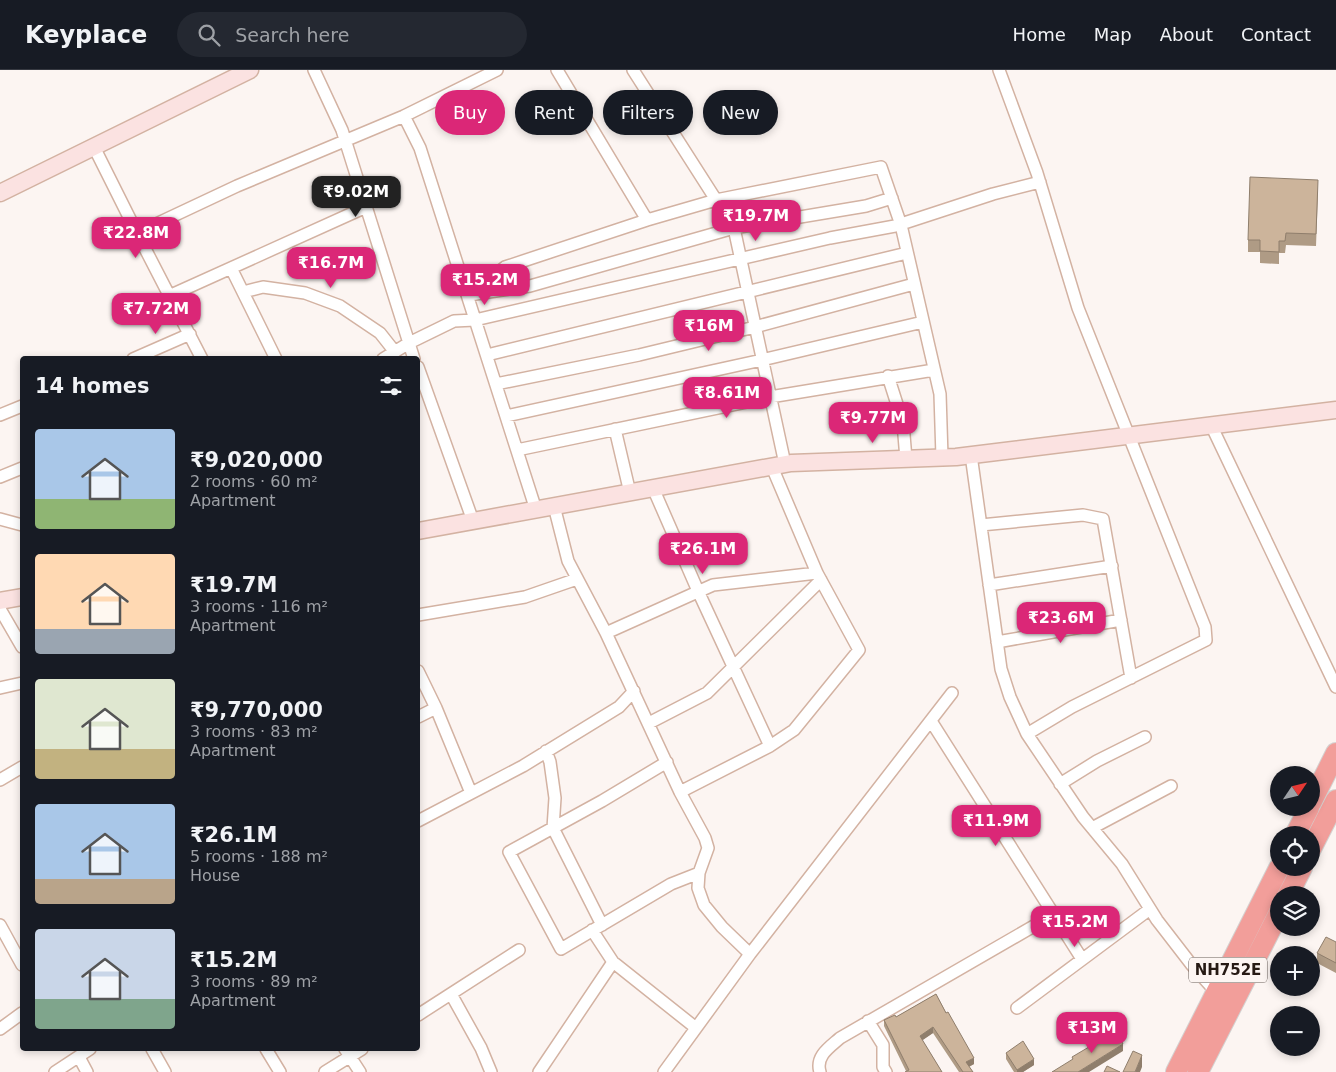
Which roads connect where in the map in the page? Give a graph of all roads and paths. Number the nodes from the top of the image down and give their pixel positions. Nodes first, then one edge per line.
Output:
1 (250, 70) edge
2 (314, 70) edge
3 (497, 70) edge
4 (557, 70) edge
5 (633, 70) edge
6 (998, 70) edge
7 (404, 116) junction
8 (345, 140) junction
9 (94, 147) junction
10 (1040, 182) junction
11 (0, 193) edge
12 (892, 198) junction
13 (716, 200) junction
14 (366, 207) junction
15 (646, 220) junction
16 (901, 225) junction
17 (734, 228) junction
18 (137, 233) junction
19 (907, 253) junction
20 (741, 259) junction
21 (231, 268) junction
22 (914, 284) junction
23 (243, 292) junction
24 (748, 292) junction
25 (169, 296) junction
26 (468, 296) junction
27 (475, 320) junction
28 (923, 322) junction
29 (755, 327) junction
30 (190, 334) junction
31 (409, 343) junction
32 (395, 352) junction
33 (486, 355) junction
34 (140, 356) edge
35 (201, 356) edge
36 (275, 356) edge
37 (389, 356) edge
38 (413, 356) edge
39 (762, 360) junction
40 (934, 370) junction
41 (420, 373) edge
42 (888, 376) junction
43 (496, 384) junction
44 (770, 397) junction
45 (20, 407) edge
46 (1336, 410) edge
47 (0, 415) edge
48 (506, 416) junction
49 (1211, 425) junction
50 (615, 429) junction
51 (1128, 436) junction
52 (517, 450) junction
53 (971, 455) junction
54 (942, 457) junction
55 (906, 459) junction
56 (778, 466) junction
57 (20, 469) edge
58 (0, 476) edge
59 (653, 488) junction
60 (630, 492) junction
61 (554, 506) junction
62 (536, 510) junction
63 (0, 520) edge
64 (473, 521) junction
65 (20, 525) edge
66 (981, 525) junction
67 (420, 531) edge
68 (1112, 566) junction
69 (819, 577) junction
70 (577, 579) junction
71 (990, 585) junction
72 (698, 591) junction
73 (20, 596) edge
74 (0, 601) edge
75 (0, 609) edge
76 (420, 615) edge
77 (1121, 620) junction
78 (606, 633) junction
79 (997, 642) junction
80 (20, 644) edge
81 (733, 667) junction
82 (420, 675) edge
83 (1131, 678) junction
84 (20, 683) edge
85 (1336, 687) edge
86 (0, 688) edge
87 (634, 691) junction
88 (952, 694) dead end
89 (436, 708) junction
90 (420, 716) edge
91 (931, 720) junction
92 (649, 723) junction
93 (1028, 734) junction
94 (1145, 737) dead end
95 (770, 746) junction
96 (546, 751) junction
97 (1336, 753) edge
98 (667, 762) junction
99 (20, 768) edge
100 (0, 780) edge
101 (1060, 784) junction
102 (1320, 785) edge
103 (1171, 786) dead end
104 (680, 792) junction
105 (471, 793) junction
106 (1336, 800) edge
107 (420, 821) edge
108 (553, 828) junction
109 (1092, 828) junction
110 (1320, 831) edge
111 (699, 872) junction
112 (1275, 876) edge
113 (1150, 909) junction
114 (1053, 915) junction
115 (0, 925) edge
116 (597, 928) junction
117 (1270, 931) edge
118 (519, 950) dead end
119 (750, 954) junction
120 (1082, 959) junction
121 (20, 961) edge
122 (613, 962) junction
123 (1217, 993) junction
124 (451, 994) junction
125 (1017, 1008) dead end
126 (420, 1013) edge
127 (20, 1015) edge
128 (868, 1021) junction
129 (696, 1028) junction
130 (0, 1030) edge
131 (87, 1051) edge
132 (153, 1051) edge
133 (267, 1051) edge
134 (348, 1053) edge
135 (79, 1056) junction
136 (55, 1072) edge
137 (87, 1072) edge
138 (165, 1072) edge
139 (280, 1072) edge
140 (325, 1072) edge
141 (360, 1072) edge
142 (492, 1072) edge
143 (540, 1072) edge
144 (664, 1072) edge
145 (820, 1072) edge
146 (886, 1072) edge
147 (1176, 1072) edge
148 (1198, 1072) edge

1 - 9 street
2 - 8 street
3 - 7 street
4 - 15 street
5 - 13 street
6 - 10 street
7 - 8 street
7 - 26 street
8 - 14 street
8 - 18 street
9 - 11 street
9 - 18 street
10 - 16 street
10 - 51 street
12 - 13 street
12 - 16 street
12 - 17 street
13 - 15 street
13 - 17 street
14 - 21 street
14 - 31 street
15 - 26 street
16 - 19 street
16 - 20 street
17 - 20 street
17 - 26 street
18 - 25 street
19 - 22 street
19 - 24 street
20 - 24 street
20 - 27 street
21 - 23 street
21 - 25 street
22 - 28 street
22 - 29 street
23 - 32 street
23 - 36 street
24 - 29 street
24 - 33 street
25 - 30 street
26 - 27 street
27 - 31 street
27 - 33 street
28 - 39 street
28 - 40 street
29 - 39 street
29 - 43 street
30 - 34 street
30 - 35 street
31 - 32 street
31 - 38 street
32 - 37 street
33 - 43 street
39 - 44 street
39 - 48 street
40 - 42 street
40 - 54 street
41 - 64 street
42 - 44 street
42 - 55 street
43 - 48 street
44 - 50 street
44 - 56 street
45 - 47 street
46 - 49 street
48 - 52 street
49 - 51 street
49 - 85 street
50 - 52 street
50 - 60 street
51 - 53 street
51 - 83 street
52 - 62 street
53 - 54 street
53 - 66 street
54 - 55 street
55 - 56 street
56 - 59 street
56 - 69 street
57 - 58 street
59 - 60 street
59 - 72 street
60 - 61 street
61 - 62 street
61 - 70 street
62 - 64 street
63 - 65 street
64 - 67 street
66 - 68 street
66 - 71 street
68 - 71 street
68 - 77 street
69 - 72 street
69 - 81 street
69 - 95 street
70 - 76 street
70 - 78 street
71 - 79 street
72 - 78 street
72 - 81 street
73 - 74 street
75 - 80 street
77 - 79 street
77 - 83 street
78 - 87 street
79 - 93 street
81 - 92 street
81 - 95 street
82 - 89 street
83 - 93 street
84 - 86 street
87 - 92 street
87 - 96 street
88 - 91 street
89 - 90 street
89 - 105 street
91 - 114 street
91 - 119 street
92 - 98 street
93 - 101 street
94 - 101 street
95 - 104 street
96 - 105 street
96 - 108 street
97 - 102 highway
98 - 104 street
98 - 108 street
99 - 100 street
101 - 109 street
103 - 109 street
104 - 111 street
105 - 107 street
106 - 110 highway
108 - 116 street
108 - 116 street
109 - 113 street
111 - 116 street
111 - 119 street
112 - 123 highway, NH752E
113 - 120 street
113 - 123 street
114 - 120 street
114 - 128 street
115 - 121 street
116 - 122 street
117 - 148 highway, NH752E
118 - 124 street
119 - 129 street
120 - 125 street
122 - 129 street
122 - 143 street
123 - 147 highway, NH752E
124 - 126 street
124 - 142 street
127 - 130 street
128 - 145 street
128 - 146 street
129 - 144 street
131 - 135 street
132 - 138 street
133 - 139 street
134 - 140 street
134 - 141 street
135 - 136 street
135 - 137 street

